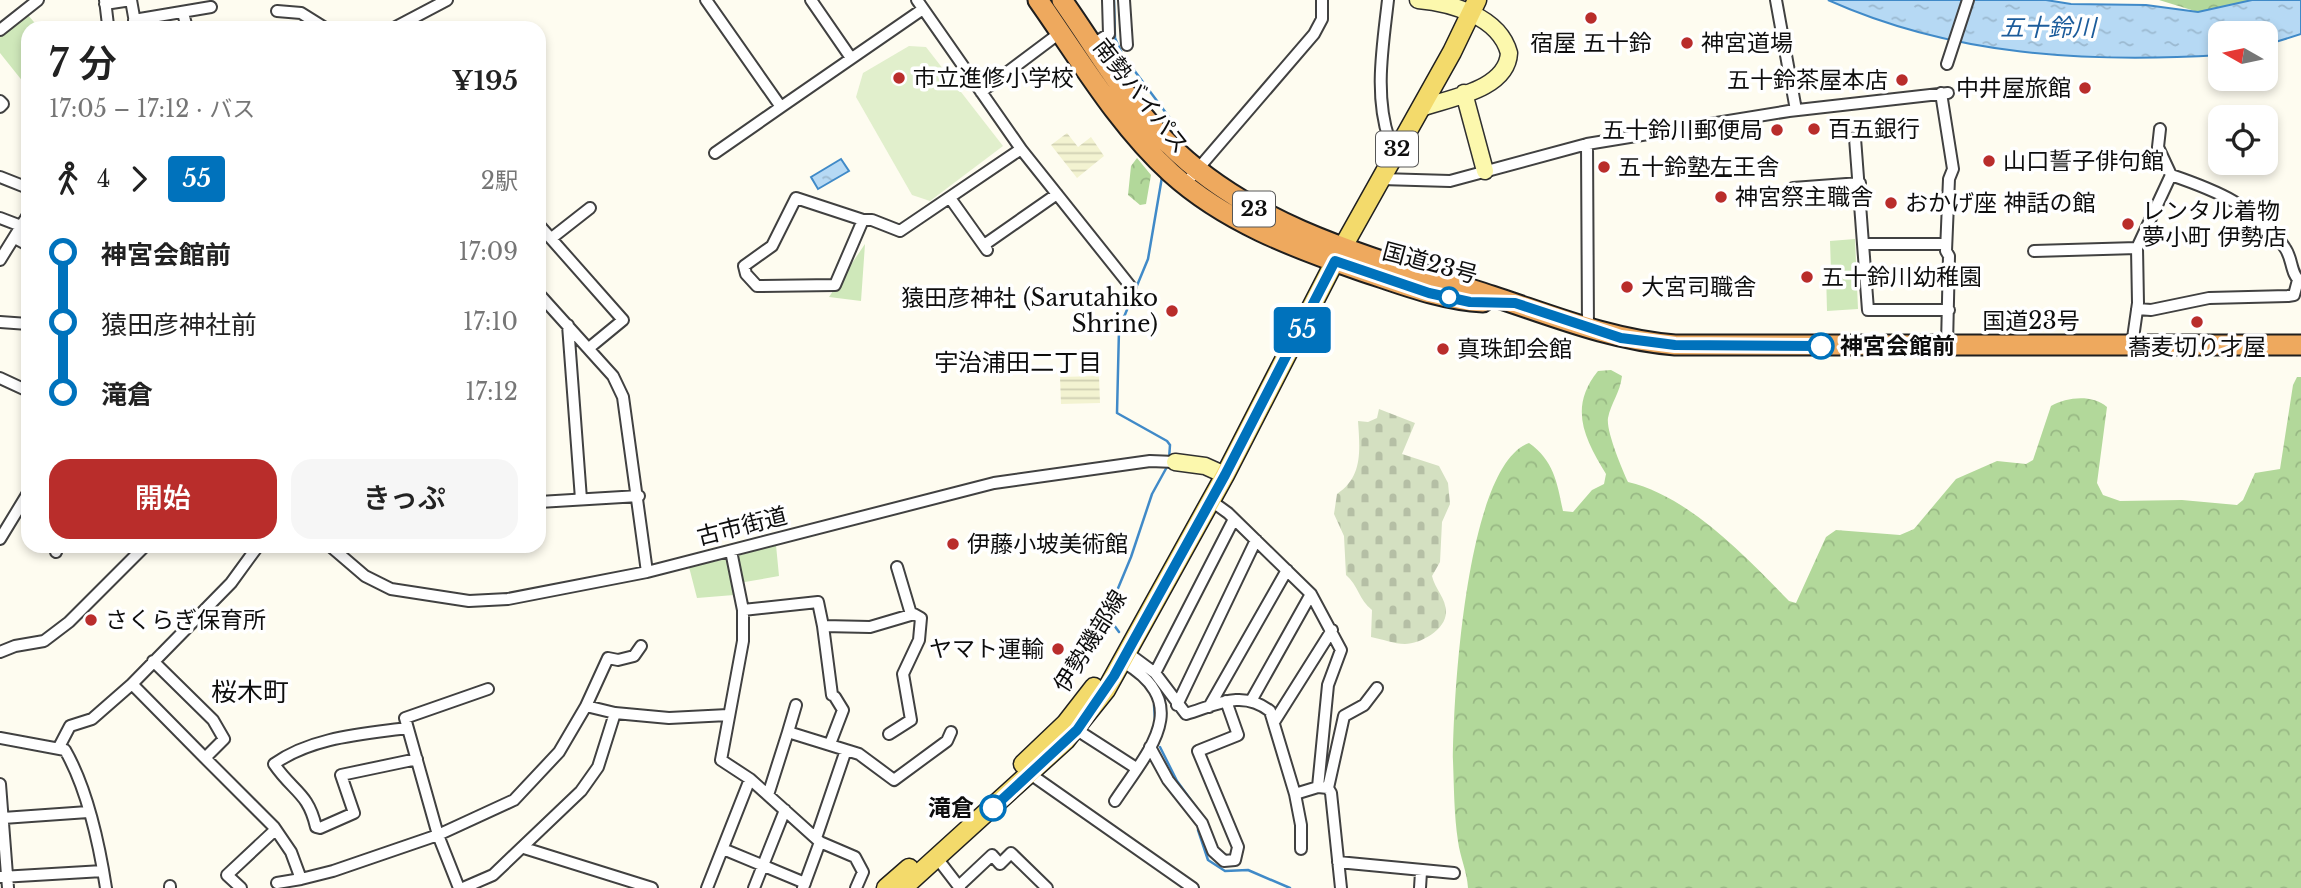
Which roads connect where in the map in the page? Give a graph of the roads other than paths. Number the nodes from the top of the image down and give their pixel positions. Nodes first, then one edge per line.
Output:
1 (38, 0) edge
2 (447, 0) edge
3 (706, 0) edge
4 (811, 0) edge
5 (1038, 0) edge
6 (1062, 0) edge
7 (1108, 0) edge
8 (1124, 0) edge
9 (1322, 0) edge
10 (1388, 0) edge
11 (1418, 0) edge
12 (1486, 0) edge
13 (1776, 0) edge
14 (1968, 0) edge
15 (105, 2) edge
16 (920, 4) edge
17 (1475, 7) edge
18 (211, 8) dead end
19 (277, 11) dead end
20 (183, 13) junction
21 (107, 21) edge
22 (134, 21) edge
23 (148, 21) edge
24 (185, 21) edge
25 (313, 21) edge
26 (419, 21) edge
27 (0, 30) edge
28 (1060, 32) junction
29 (1093, 44) junction
30 (1127, 45) dead end
31 (851, 58) junction
32 (1947, 64) dead end
33 (981, 92) junction
34 (1464, 93) junction
35 (0, 101) edge
36 (0, 107) edge
37 (781, 107) junction
38 (1420, 108) junction
39 (1796, 110) junction
40 (2160, 129) dead end
41 (1855, 138) dead end
42 (1587, 144) junction
43 (1399, 146) junction
44 (1021, 149) junction
45 (715, 153) dead end
46 (1485, 172) junction
47 (2171, 175) junction
48 (1184, 176) junction
49 (0, 177) edge
50 (1381, 179) junction
51 (1860, 183) junction
52 (21, 185) edge
53 (1793, 188) dead end
54 (1057, 194) junction
55 (950, 198) junction
56 (590, 208) dead end
57 (0, 218) edge
58 (863, 220) junction
59 (21, 226) joint
60 (546, 231) edge
61 (553, 237) junction
62 (15, 238) junction
63 (21, 241) edge
64 (1863, 244) junction
65 (1947, 244) junction
66 (2137, 248) junction
67 (2034, 251) dead end
68 (1339, 254) junction
69 (0, 260) edge
70 (2300, 281) edge
71 (1131, 287) dead end
72 (546, 301) edge
73 (2137, 309) junction
74 (1949, 310) junction
75 (0, 322) edge
76 (21, 324) edge
77 (568, 325) junction
78 (1588, 329) junction
79 (1947, 345) junction
80 (2132, 345) junction
81 (2301, 345) edge
82 (589, 348) junction
83 (0, 378) edge
84 (21, 388) edge
85 (1175, 462) joint
86 (1220, 472) junction
87 (639, 496) junction
88 (582, 499) junction
89 (1210, 500) junction
90 (546, 502) edge
91 (21, 504) edge
92 (1234, 519) junction
93 (0, 539) edge
94 (1256, 540) junction
95 (731, 551) junction
96 (138, 553) edge
97 (253, 553) edge
98 (339, 553) edge
99 (897, 567) dead end
100 (1287, 569) junction
101 (647, 572) junction
102 (1311, 593) junction
103 (743, 610) junction
104 (911, 614) junction
105 (823, 626) junction
106 (1332, 630) junction
107 (641, 646) dead end
108 (0, 652) edge
109 (1126, 657) junction
110 (153, 661) junction
111 (1154, 673) junction
112 (132, 684) junction
113 (1377, 688) dead end
114 (488, 689) dead end
115 (1226, 701) junction
116 (1251, 701) junction
117 (796, 705) dead end
118 (1177, 705) junction
119 (586, 706) junction
120 (1209, 707) junction
121 (615, 713) junction
122 (728, 715) junction
123 (1274, 722) junction
124 (407, 728) junction
125 (1077, 730) junction
126 (788, 732) junction
127 (951, 732) dead end
128 (889, 734) dead end
129 (0, 738) edge
130 (830, 744) junction
131 (59, 747) junction
132 (1150, 747) junction
133 (846, 750) junction
134 (205, 758) junction
135 (417, 759) junction
136 (1136, 768) junction
137 (1025, 771) junction
138 (750, 779) junction
139 (0, 784) edge
140 (1323, 788) junction
141 (1295, 794) junction
142 (768, 795) junction
143 (1115, 801) dead end
144 (785, 810) junction
145 (88, 812) junction
146 (3, 818) junction
147 (274, 831) junction
148 (438, 835) junction
149 (818, 840) junction
150 (524, 848) junction
151 (723, 849) junction
152 (1300, 849) dead end
153 (937, 858) junction
154 (1338, 862) junction
155 (763, 866) junction
156 (103, 871) junction
157 (1420, 872) junction
158 (1454, 873) dead end
159 (301, 879) junction
160 (5, 881) edge
161 (277, 883) dead end
162 (804, 885) edge
163 (959, 887) edge
164 (106, 888) edge
165 (241, 888) edge
166 (461, 888) edge
167 (652, 888) edge
168 (707, 888) edge
169 (754, 888) edge
170 (856, 888) edge
171 (886, 888) edge
172 (903, 888) edge
173 (1047, 888) edge
174 (1193, 888) edge
175 (1341, 888) edge
176 (1420, 888) edge

1 - 27 street
2 - 26 street
3 - 37 street
4 - 31 street
5 - 28 highway, 南勢バイパス / 23
6 - 29 highway, 南勢バイパス / 23
7 - 29 street
8 - 30 street
9 - 48 street
10 - 43 street
11 - 17 street
12 - 17 main road, 伊勢磯部線 / 32
13 - 39 street
14 - 32 street
15 - 21 street
15 - 22 street
16 - 31 street
16 - 33 street
17 - 34 street
17 - 38 main road, 伊勢磯部線 / 32
18 - 20 street
19 - 25 street
20 - 23 street
20 - 24 street
28 - 33 street
28 - 48 highway, 南勢バイパス / 23
29 - 48 highway, 南勢バイパス / 23
31 - 37 street
33 - 44 street
34 - 38 street
34 - 46 street
35 - 36 street
37 - 45 street
38 - 43 main road, 伊勢磯部線 / 32
39 - 42 street
39 - 65 street
40 - 47 street
41 - 51 street
42 - 46 street
42 - 78 street
43 - 50 main road, 伊勢磯部線 / 32
44 - 54 street
44 - 55 street
46 - 50 street
47 - 66 street
47 - 70 street
48 - 68 highway, 南勢バイパス / 23
49 - 52 street
50 - 68 main road, 伊勢磯部線 / 32
51 - 53 street
51 - 64 street
54 - 55 street
54 - 71 street
55 - 58 street
56 - 61 street
57 - 59 street
58 - 58 street
59 - 62 street
60 - 61 street
61 - 82 street
62 - 63 street
62 - 69 street
64 - 65 street
64 - 74 street
65 - 74 street
66 - 67 street
66 - 73 street
68 - 78 highway, 国道23号 / 23
68 - 86 main road, 伊勢磯部線 / 32
70 - 73 street
72 - 77 street
73 - 80 street
74 - 79 street
75 - 76 street
77 - 82 street
77 - 88 street
78 - 79 highway, 国道23号 / 23
79 - 80 highway, 国道23号 / 23
80 - 81 highway, 国道23号 / 23
82 - 87 street
83 - 84 street
85 - 86 street
85 - 95 street, 古市街道
86 - 89 main road, 伊勢磯部線 / 32
86 - 137 main road, 伊勢磯部線 / 32
87 - 88 street
87 - 101 street
88 - 90 street
89 - 92 street
89 - 109 main road, 伊勢磯部線 / 32
91 - 93 street
92 - 94 street
92 - 111 street
94 - 100 street
94 - 118 street
95 - 101 street, 古市街道
95 - 103 street
96 - 108 street
97 - 110 street
98 - 101 street, 古市街道
99 - 104 street
100 - 102 street
100 - 120 street
102 - 106 street
102 - 116 street
103 - 105 street
103 - 122 street
104 - 105 street
104 - 128 street
105 - 130 street
106 - 123 street
106 - 140 street
107 - 119 street
109 - 111 street
109 - 125 main road, 伊勢磯部線 / 32
109 - 132 street
110 - 112 street
110 - 134 street
111 - 118 street
112 - 131 street
112 - 134 street
113 - 140 street
114 - 124 street
115 - 116 street
115 - 120 street
115 - 132 street
116 - 123 street
117 - 126 street
118 - 120 street
119 - 121 street
119 - 148 street
121 - 122 street
121 - 150 street
122 - 138 street
123 - 141 street
124 - 135 street
124 - 135 street
125 - 136 street
125 - 137 main road, 伊勢磯部線 / 32
126 - 130 street
126 - 142 street
127 - 133 street
129 - 131 street
130 - 133 street
131 - 145 street
132 - 136 street
133 - 149 street
134 - 147 street
135 - 148 street
136 - 143 street
137 - 153 main road, 伊勢磯部線 / 32
137 - 171 main road, 伊勢磯部線 / 32
137 - 174 street
138 - 142 street
138 - 151 street
139 - 146 street
140 - 141 street
140 - 154 street
141 - 152 street
142 - 144 street
144 - 149 street
144 - 155 street
145 - 146 street
145 - 156 street
146 - 160 street
147 - 159 street
147 - 165 street
148 - 159 street
148 - 166 street
149 - 162 street
149 - 170 street
150 - 166 street
150 - 167 street
151 - 155 street
151 - 168 street
153 - 163 street
153 - 172 main road, 伊勢磯部線 / 32
154 - 157 street
154 - 175 street
155 - 162 street
155 - 169 street
156 - 160 street
156 - 164 street
157 - 158 street
157 - 176 street
159 - 161 street
163 - 173 street

